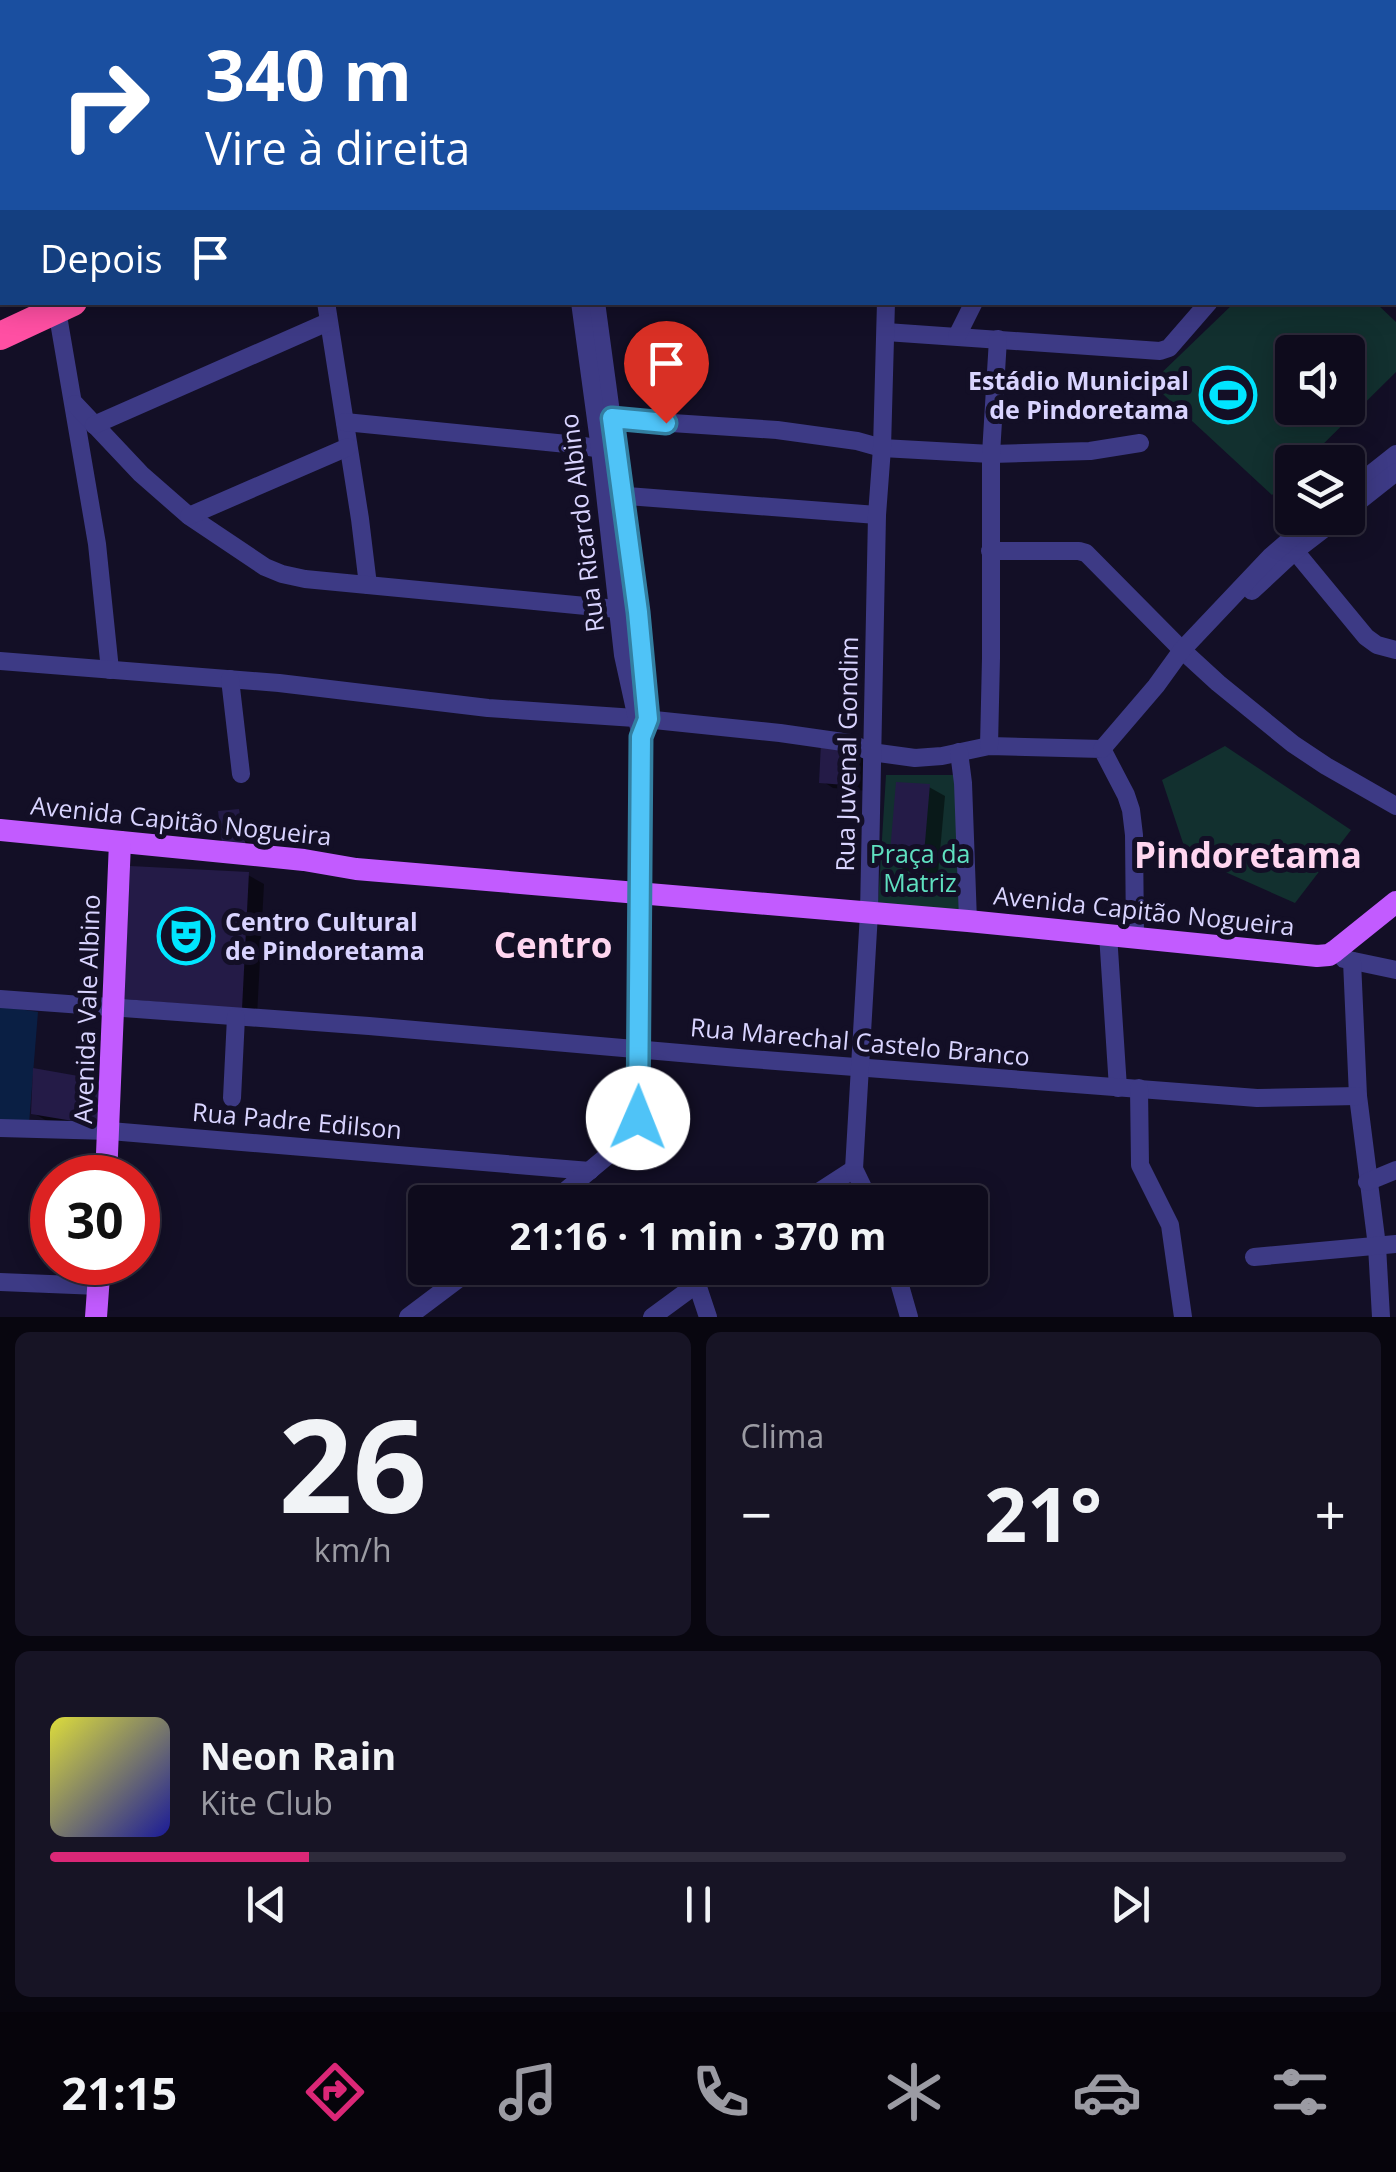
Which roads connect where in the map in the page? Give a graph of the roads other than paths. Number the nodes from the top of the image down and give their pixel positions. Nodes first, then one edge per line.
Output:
1 (326, 305) edge
2 (581, 305) edge
3 (596, 305) edge
4 (886, 305) edge
5 (972, 305) edge
6 (1206, 305) edge
7 (65, 306) edge
8 (328, 322) junction
9 (886, 332) junction
10 (0, 336) edge
11 (957, 336) junction
12 (998, 339) junction
13 (595, 354) junction
14 (75, 404) junction
15 (612, 418) junction
16 (345, 422) junction
17 (94, 425) junction
18 (1140, 444) dead end
19 (348, 447) junction
20 (882, 448) junction
21 (608, 450) junction
22 (991, 454) junction
23 (1396, 454) edge
24 (1396, 472) edge
25 (1365, 479) edge
26 (614, 496) junction
27 (1365, 497) edge
28 (877, 515) junction
29 (189, 516) junction
30 (1295, 535) edge
31 (1315, 535) edge
32 (990, 551) junction
33 (1294, 551) junction
34 (368, 584) junction
35 (617, 609) junction
36 (1396, 650) edge
37 (1186, 654) junction
38 (0, 660) edge
39 (110, 670) junction
40 (230, 679) junction
41 (641, 725) junction
42 (989, 746) junction
43 (1102, 749) junction
44 (872, 752) junction
45 (959, 752) junction
46 (241, 774) dead end
47 (1396, 806) edge
48 (0, 830) edge
49 (0, 844) edge
50 (120, 849) junction
51 (1396, 882) edge
52 (638, 894) junction
53 (1396, 902) edge
54 (869, 914) junction
55 (968, 921) junction
56 (1108, 934) junction
57 (1134, 937) junction
58 (1331, 957) junction
59 (1396, 970) edge
60 (0, 1000) edge
61 (114, 1009) junction
62 (236, 1017) junction
63 (638, 1048) junction
64 (858, 1066) junction
65 (1118, 1088) junction
66 (1140, 1088) junction
67 (1358, 1096) junction
68 (232, 1098) dead end
69 (0, 1128) edge
70 (110, 1131) junction
71 (108, 1155) edge
72 (854, 1169) junction
73 (1396, 1170) edge
74 (590, 1171) junction
75 (1368, 1182) junction
76 (573, 1185) edge
77 (829, 1185) edge
78 (862, 1185) edge
79 (1386, 1245) edge
80 (1254, 1258) dead end
81 (30, 1280) edge
82 (0, 1282) edge
83 (99, 1285) edge
84 (450, 1285) edge
85 (696, 1285) edge
86 (697, 1285) edge
87 (900, 1285) edge
88 (96, 1317) edge
89 (408, 1317) edge
90 (652, 1317) edge
91 (708, 1317) edge
92 (908, 1317) edge
93 (1183, 1317) edge
94 (1382, 1317) edge

1 - 8 street
2 - 13 street, Rua Ricardo Albino
3 - 13 street, Rua Ricardo Albino
4 - 9 street, Rua Juvenal Gondim
5 - 11 street
6 - 12 street
7 - 10 highway
7 - 14 street
8 - 16 street
8 - 17 street
9 - 11 street
9 - 20 street, Rua Juvenal Gondim
11 - 12 street
12 - 22 street
13 - 15 street, Rua Ricardo Albino
13 - 21 street, Rua Ricardo Albino
14 - 17 street
14 - 39 street
15 - 20 street
15 - 21 street, Rua Ricardo Albino
16 - 19 street
16 - 21 street
17 - 29 street
18 - 22 street
19 - 29 street
19 - 34 street
20 - 22 street
20 - 28 street, Rua Juvenal Gondim
21 - 26 street, Rua Ricardo Albino
22 - 32 street
23 - 25 street
24 - 27 street
26 - 28 street
26 - 35 street, Rua Ricardo Albino
26 - 41 street, Rua Ricardo Albino
28 - 44 street, Rua Juvenal Gondim
29 - 34 street
30 - 37 street
31 - 33 street
32 - 37 street
32 - 42 street
33 - 36 street
33 - 37 street
34 - 35 street
35 - 41 street, Rua Ricardo Albino
37 - 43 street
37 - 47 street
38 - 39 street
39 - 40 street
40 - 41 street
40 - 46 street
41 - 44 street
41 - 52 street, Rua Ricardo Albino
42 - 43 street
42 - 45 street
43 - 57 street
44 - 45 street
44 - 54 street, Rua Juvenal Gondim
45 - 55 street
48 - 50 main road, Avenida Capitão Nogueira
49 - 50 main road, Avenida Capitão Nogueira
50 - 52 main road, Avenida Capitão Nogueira
50 - 61 main road, Avenida Vale Albino
51 - 58 main road
52 - 54 main road, Avenida Capitão Nogueira
52 - 63 street, Rua Ricardo Albino
53 - 58 main road
54 - 55 main road, Avenida Capitão Nogueira
54 - 64 street, Rua Juvenal Gondim
55 - 56 main road, Avenida Capitão Nogueira
56 - 57 main road, Avenida Capitão Nogueira
56 - 65 street
57 - 58 main road, Avenida Capitão Nogueira
58 - 59 street
58 - 67 street
60 - 61 street, Rua Marechal Castelo Branco
61 - 62 street, Rua Marechal Castelo Branco
61 - 70 main road, Avenida Vale Albino
62 - 63 street, Rua Marechal Castelo Branco
62 - 68 street
63 - 64 street, Rua Marechal Castelo Branco
63 - 74 street, Rua Ricardo Albino
64 - 65 street, Rua Marechal Castelo Branco
64 - 72 street, Rua Juvenal Gondim
65 - 66 street, Rua Marechal Castelo Branco
66 - 67 street, Rua Marechal Castelo Branco
66 - 93 street
67 - 75 street
69 - 70 street, Rua Padre Edilson
70 - 71 main road, Avenida Vale Albino
70 - 74 street, Rua Padre Edilson
72 - 77 street
72 - 78 street, Rua Juvenal Gondim
73 - 75 street
74 - 76 street
75 - 79 street
79 - 80 street
79 - 94 street
81 - 82 street
83 - 88 main road
84 - 89 street
85 - 90 street
86 - 91 street
87 - 92 street

